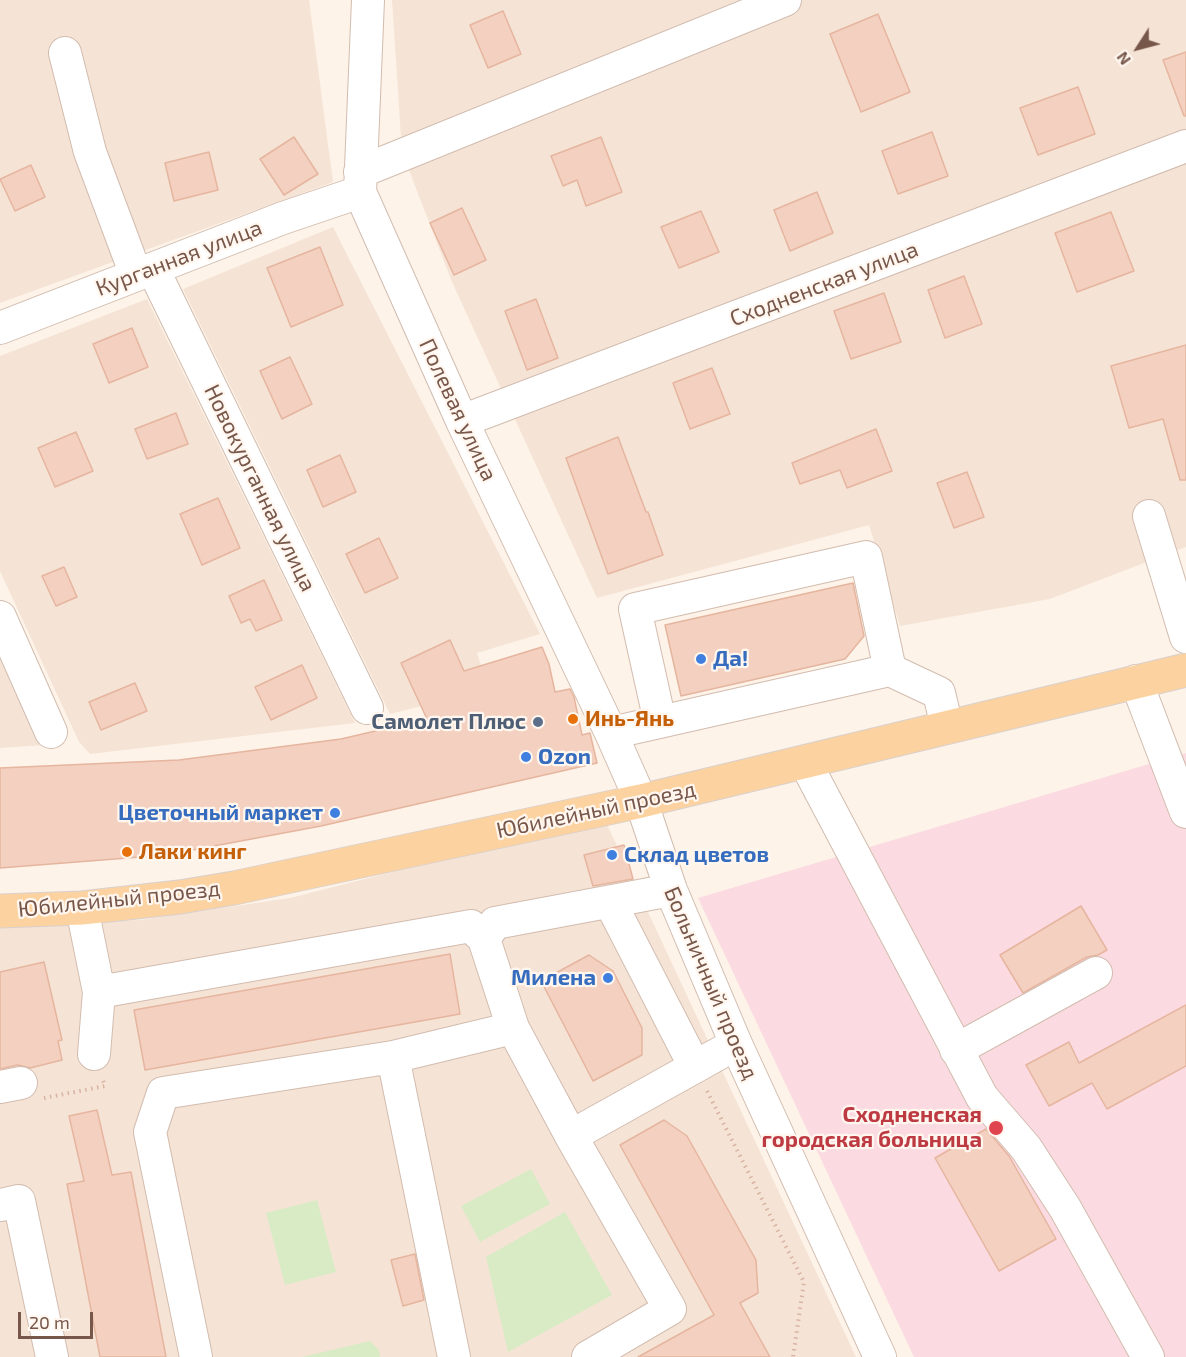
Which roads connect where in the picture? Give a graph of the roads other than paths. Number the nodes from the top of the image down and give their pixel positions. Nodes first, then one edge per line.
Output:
1 (368, 0) edge
2 (785, 0) edge
3 (66, 53) dead end
4 (1186, 146) edge
5 (360, 182) junction
6 (145, 272) junction
7 (0, 328) edge
8 (462, 422) junction
9 (1149, 516) dead end
10 (0, 617) edge
11 (1186, 637) edge
12 (890, 670) junction
13 (1186, 670) edge
14 (1136, 681) junction
15 (367, 708) dead end
16 (660, 722) junction
17 (947, 728) junction
18 (51, 732) dead end
19 (611, 733) junction
20 (805, 762) junction
21 (641, 801) junction
22 (1186, 812) edge
23 (670, 890) junction
24 (610, 902) junction
25 (82, 908) junction
26 (0, 911) edge
27 (484, 939) junction
28 (1096, 973) dead end
29 (99, 992) junction
30 (513, 1028) junction
31 (736, 1044) junction
32 (956, 1050) junction
33 (94, 1054) road end
34 (393, 1057) junction
35 (695, 1067) junction
36 (571, 1136) junction
37 (0, 1204) edge
38 (878, 1356) edge
39 (52, 1357) edge
40 (196, 1357) edge
41 (454, 1357) edge
42 (588, 1357) edge
43 (1148, 1357) edge

1 - 5 street, Полевая улица
2 - 5 street
3 - 6 street, Новокурганная улица
4 - 8 street, Сходненская улица
5 - 6 street, Курганная улица
5 - 8 street, Полевая улица
6 - 7 street, Курганная улица
6 - 15 street, Новокурганная улица
8 - 19 street, Полевая улица
9 - 11 street
10 - 18 street
12 - 16 street
12 - 16 street
12 - 17 street
13 - 14 main road, Юбилейный проезд
14 - 17 main road, Юбилейный проезд
14 - 22 street
16 - 19 street
17 - 20 main road, Юбилейный проезд
19 - 21 street, Полевая улица
20 - 21 main road, Юбилейный проезд
20 - 32 street
21 - 23 street, Больничный проезд
21 - 25 main road, Юбилейный проезд
23 - 24 street
23 - 31 street, Больничный проезд
24 - 27 street
24 - 35 street
25 - 26 main road, Юбилейный проезд
25 - 29 street
27 - 29 street
27 - 30 street
28 - 32 street
29 - 33 street
30 - 34 street
30 - 36 street
31 - 35 street
31 - 38 street, Больничный проезд
32 - 43 street
34 - 40 street
34 - 41 street
35 - 36 street
36 - 42 street
37 - 39 street

